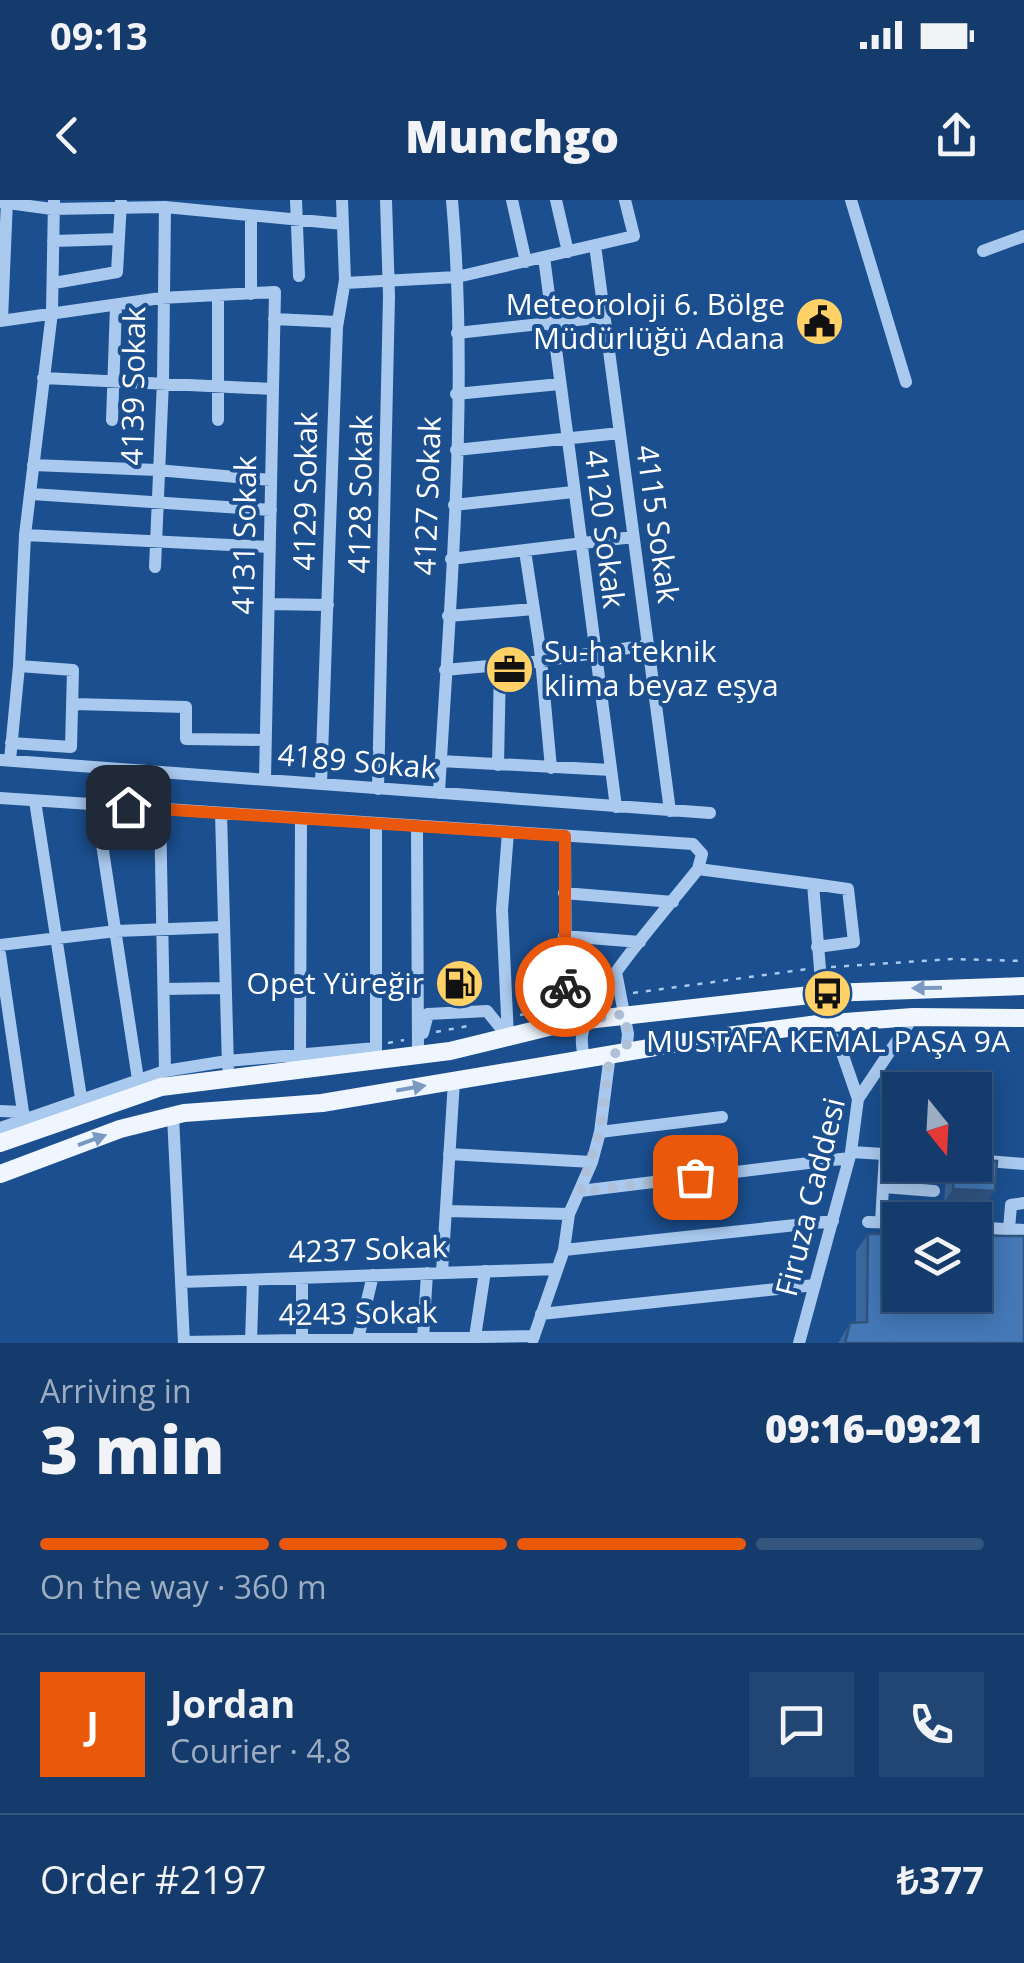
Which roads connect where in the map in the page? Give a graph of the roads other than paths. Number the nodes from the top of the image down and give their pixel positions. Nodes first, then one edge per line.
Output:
1 (296, 200) edge
2 (342, 200) edge
3 (386, 200) edge
4 (452, 200) edge
5 (512, 200) edge
6 (556, 200) edge
7 (625, 200) edge
8 (851, 200) edge
9 (5, 202) edge
10 (121, 203) edge
11 (53, 204) edge
12 (197, 205) edge
13 (164, 207) junction
14 (251, 216) junction
15 (296, 221) junction
16 (343, 224) junction
17 (1024, 236) edge
18 (119, 240) junction
19 (53, 241) junction
20 (596, 245) junction
21 (983, 251) dead end
22 (568, 252) junction
23 (544, 258) junction
24 (526, 262) junction
25 (299, 276) dead end
26 (457, 277) junction
27 (389, 282) junction
28 (54, 283) junction
29 (345, 283) junction
30 (251, 294) junction
31 (218, 296) junction
32 (161, 298) junction
33 (116, 306) junction
34 (52, 312) junction
35 (605, 318) junction
36 (274, 319) junction
37 (1, 321) edge
38 (338, 322) junction
39 (552, 324) junction
40 (457, 332) junction
41 (43, 378) junction
42 (114, 380) junction
43 (162, 381) junction
44 (906, 382) dead end
45 (560, 384) junction
46 (218, 386) junction
47 (273, 389) junction
48 (456, 394) junction
49 (112, 420) dead end
50 (218, 420) dead end
51 (620, 433) junction
52 (567, 439) junction
53 (456, 450) junction
54 (34, 465) junction
55 (157, 470) junction
56 (271, 480) junction
57 (573, 492) junction
58 (32, 494) junction
59 (156, 500) junction
60 (454, 505) junction
61 (270, 510) junction
62 (25, 534) junction
63 (633, 536) junction
64 (157, 540) junction
65 (580, 546) junction
66 (270, 547) junction
67 (525, 552) junction
68 (451, 559) junction
69 (155, 566) dead end
70 (269, 604) junction
71 (328, 605) junction
72 (534, 609) junction
73 (448, 616) junction
74 (648, 645) junction
75 (595, 654) junction
76 (542, 662) junction
77 (500, 665) junction
78 (19, 666) junction
79 (445, 670) junction
80 (74, 704) junction
81 (266, 740) junction
82 (12, 742) junction
83 (5, 760) edge
84 (440, 761) junction
85 (498, 764) junction
86 (551, 768) junction
87 (611, 770) junction
88 (264, 779) junction
89 (322, 784) junction
90 (378, 788) junction
91 (438, 794) junction
92 (0, 798) edge
93 (35, 801) junction
94 (96, 805) junction
95 (616, 807) junction
96 (160, 809) junction
97 (670, 810) junction
98 (222, 813) junction
99 (710, 813) dead end
100 (302, 818) junction
101 (376, 824) junction
102 (416, 826) junction
103 (508, 832) junction
104 (565, 836) junction
105 (698, 869) junction
106 (813, 884) junction
107 (564, 892) junction
108 (673, 902) junction
109 (224, 927) junction
110 (163, 929) junction
111 (116, 931) junction
112 (564, 936) junction
113 (58, 939) junction
114 (640, 942) junction
115 (0, 945) edge
116 (818, 947) junction
117 (0, 954) edge
118 (616, 972) junction
119 (1024, 986) edge
120 (226, 988) junction
121 (164, 989) junction
122 (822, 993) junction
123 (624, 1014) junction
124 (913, 1016) junction
125 (1024, 1018) edge
126 (587, 1019) junction
127 (566, 1023) junction
128 (818, 1024) junction
129 (508, 1037) junction
130 (618, 1053) junction
131 (376, 1055) junction
132 (418, 1055) junction
133 (584, 1059) junction
134 (300, 1063) junction
135 (228, 1070) junction
136 (164, 1071) junction
137 (454, 1081) junction
138 (139, 1087) junction
139 (858, 1099) junction
140 (82, 1105) junction
141 (0, 1111) edge
142 (172, 1116) junction
143 (722, 1118) dead end
144 (27, 1120) junction
145 (0, 1128) edge
146 (600, 1132) junction
147 (0, 1142) edge
148 (449, 1154) junction
149 (882, 1154) edge
150 (850, 1155) junction
151 (992, 1161) edge
152 (592, 1162) junction
153 (1024, 1164) edge
154 (0, 1174) edge
155 (883, 1182) edge
156 (883, 1188) junction
157 (934, 1191) dead end
158 (580, 1192) junction
159 (1024, 1203) edge
160 (446, 1211) junction
161 (569, 1214) junction
162 (832, 1221) junction
163 (882, 1222) edge
164 (992, 1228) edge
165 (1017, 1230) edge
166 (564, 1250) junction
167 (557, 1270) junction
168 (484, 1271) junction
169 (442, 1272) junction
170 (426, 1273) junction
171 (372, 1276) junction
172 (302, 1278) junction
173 (253, 1280) junction
174 (181, 1282) junction
175 (815, 1284) junction
176 (541, 1314) junction
177 (475, 1337) junction
178 (423, 1338) junction
179 (533, 1339) edge
180 (403, 1340) edge
181 (460, 1340) edge
182 (251, 1341) edge
183 (302, 1341) edge
184 (357, 1341) edge
185 (184, 1342) edge
186 (799, 1343) edge

1 - 15 street
2 - 16 street, 4129 Sokak
3 - 27 street, 4128 Sokak
4 - 26 street, 4127 Sokak
5 - 24 street
6 - 22 street
7 - 20 street
8 - 44 street
9 - 11 street
9 - 37 street
10 - 11 street
10 - 13 street
10 - 18 street
11 - 19 street
12 - 13 street
12 - 14 street
13 - 32 street, 4139 Sokak
14 - 15 street
14 - 30 street
15 - 16 street
15 - 25 street
16 - 29 street, 4129 Sokak
17 - 21 street
18 - 19 street
18 - 28 street
19 - 28 street
20 - 22 street
20 - 35 street, 4115 Sokak
22 - 23 street
23 - 24 street
23 - 39 street, 4120 Sokak
24 - 26 street
26 - 27 street
26 - 40 street, 4127 Sokak
27 - 29 street
27 - 90 street, 4128 Sokak
28 - 34 street
29 - 38 street, 4129 Sokak
30 - 31 street
30 - 36 street, 4131 Sokak
31 - 32 street
31 - 46 street
32 - 33 street
32 - 43 street, 4139 Sokak
33 - 34 street
33 - 42 street
34 - 37 street
34 - 41 street
35 - 39 street
35 - 51 street, 4115 Sokak
36 - 38 street
36 - 47 street, 4131 Sokak
38 - 71 street, 4129 Sokak
39 - 40 street
39 - 45 street, 4120 Sokak
40 - 48 street, 4127 Sokak
41 - 42 street
41 - 54 street
42 - 43 street
42 - 49 street
43 - 46 street
43 - 55 street, 4139 Sokak
45 - 48 street
45 - 52 street, 4120 Sokak
46 - 47 street
46 - 50 street
47 - 56 street, 4131 Sokak
48 - 53 street, 4127 Sokak
51 - 52 street
51 - 63 street, 4115 Sokak
52 - 53 street
52 - 57 street, 4120 Sokak
53 - 60 street, 4127 Sokak
54 - 55 street
54 - 58 street
55 - 56 street
55 - 59 street, 4139 Sokak
56 - 61 street, 4131 Sokak
57 - 60 street
57 - 65 street, 4120 Sokak
58 - 59 street
58 - 62 street
59 - 61 street
59 - 64 street, 4139 Sokak
60 - 68 street, 4127 Sokak
61 - 66 street, 4131 Sokak
62 - 64 street
62 - 78 street
63 - 65 street
63 - 74 street, 4115 Sokak
64 - 66 street
64 - 69 street, 4139 Sokak
65 - 67 street
65 - 75 street, 4120 Sokak
66 - 70 street, 4131 Sokak
67 - 68 street
67 - 72 street
68 - 73 street, 4127 Sokak
70 - 71 street
70 - 81 street, 4131 Sokak
71 - 89 street, 4129 Sokak
72 - 73 street
72 - 76 street
73 - 79 street, 4127 Sokak
74 - 75 street
74 - 97 street, 4115 Sokak
75 - 76 street
75 - 87 street, 4120 Sokak
76 - 77 street
76 - 86 street
77 - 79 street
77 - 85 street
78 - 80 street
78 - 82 street
79 - 84 street, 4127 Sokak
80 - 81 street
80 - 82 street
81 - 88 street, 4131 Sokak
82 - 83 street
83 - 88 street, 4189 Sokak
84 - 85 street
84 - 91 street, 4127 Sokak
85 - 86 street
86 - 87 street
87 - 95 street, 4120 Sokak
88 - 89 street, 4189 Sokak
89 - 90 street, 4189 Sokak
90 - 91 street, 4189 Sokak
91 - 95 street, 4189 Sokak
92 - 93 street
93 - 94 street
93 - 113 street
94 - 96 street
94 - 111 street
95 - 97 street, 4189 Sokak
96 - 98 street
96 - 110 street
97 - 99 street, 4189 Sokak
98 - 100 street
98 - 109 street
100 - 101 street
100 - 134 street
101 - 102 street
101 - 131 street
102 - 103 street
102 - 132 street
103 - 104 street
103 - 129 street
104 - 105 street
104 - 107 street
105 - 106 street
105 - 108 street
106 - 116 street
106 - 116 street
107 - 108 street
107 - 112 street
108 - 114 street
109 - 110 street
109 - 120 street
110 - 111 street
110 - 121 street
111 - 113 street
111 - 138 street
112 - 114 street
112 - 127 street
113 - 115 street
113 - 140 street
114 - 118 street
116 - 122 street
117 - 144 street
118 - 123 street
118 - 126 street
119 -> 122 main road
120 - 121 street
120 - 135 street
121 - 136 street
122 - 123 main road
123 - 126 main road
123 - 130 street
124 - 125 main road
124 - 128 main road
124 - 139 street, Firuza Caddesi
126 - 127 main road
126 - 133 street
127 - 129 main road
128 - 130 main road
128 - 139 street
129 - 132 main road
129 - 132 street
130 - 133 main road
130 - 146 street
131 - 132 main road
131 - 134 main road
133 - 137 main road
134 - 135 main road
135 - 136 street
135 - 138 main road
136 - 138 street
142 -> 137 main road
137 - 148 street
138 - 140 main road
139 - 150 street, Firuza Caddesi
140 - 144 main road
141 - 144 street
154 -> 142 main road
142 - 174 street
143 - 146 street
144 - 145 street
144 - 147 main road
146 - 152 street
148 - 152 street
148 - 160 street
149 - 150 street
150 - 158 street
150 - 162 street, Firuza Caddesi
151 - 153 street
152 - 158 street
155 - 156 street
156 - 157 street
156 - 163 street
158 - 161 street
159 - 165 street
160 - 161 street
160 - 169 street
161 - 166 street
162 - 166 street
162 - 175 street, Firuza Caddesi
164 - 165 street
166 - 167 street
167 - 168 street, 4237 Sokak
167 - 176 street
168 - 169 street, 4237 Sokak
168 - 177 street
169 - 170 street, 4237 Sokak
170 - 171 street, 4237 Sokak
170 - 178 street
171 - 172 street, 4237 Sokak
171 - 184 street
172 - 173 street, 4237 Sokak
172 - 183 street
173 - 174 street, 4237 Sokak
173 - 182 street
174 - 185 street
175 - 176 street
175 - 186 street, Firuza Caddesi
176 - 179 street
177 - 179 street, 4243 Sokak
177 - 181 street, 4243 Sokak
178 - 180 street, 4243 Sokak
178 - 181 street, 4243 Sokak
180 - 184 street, 4243 Sokak
182 - 183 street, 4243 Sokak
182 - 185 street, 4243 Sokak
183 - 184 street, 4243 Sokak

